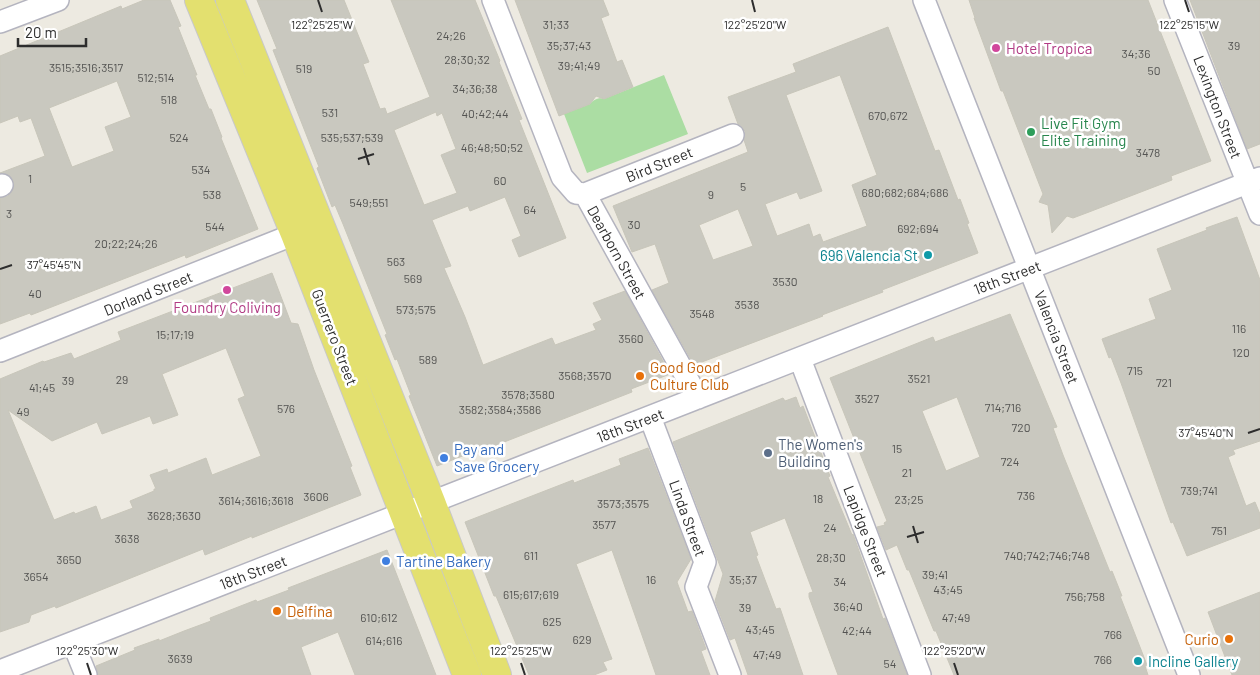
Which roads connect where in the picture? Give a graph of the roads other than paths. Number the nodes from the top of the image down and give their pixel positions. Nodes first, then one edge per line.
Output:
1 (58, 0) edge
2 (199, 0) edge
3 (230, 0) edge
4 (493, 0) edge
5 (924, 0) edge
6 (1176, 0) edge
7 (0, 22) edge
8 (733, 134) dead end
9 (1254, 181) edge
10 (585, 194) junction
11 (1260, 214) edge
12 (295, 234) junction
13 (1030, 268) junction
14 (0, 351) edge
15 (800, 359) junction
16 (698, 398) junction
17 (650, 417) junction
18 (431, 502) junction
19 (404, 513) junction
20 (73, 643) junction
21 (0, 672) edge
22 (86, 675) edge
23 (467, 675) edge
24 (497, 675) edge
25 (730, 675) edge
26 (920, 675) edge
27 (1189, 675) edge

1 - 7 street
2 - 12 main road, Guerrero Street
3 - 18 main road, Guerrero Street
4 - 10 street, Dearborn Street
5 - 13 street, Valencia Street
6 - 9 street, Lexington Street
8 - 10 street, Bird Street
9 - 11 street, Lexington Street
9 - 13 street, 18th Street
10 - 16 street, Dearborn Street
12 - 14 street, Dorland Street
12 - 19 main road, Guerrero Street
13 - 15 street, 18th Street
13 - 27 street, Valencia Street
15 - 16 street, 18th Street
15 - 26 street, Lapidge Street
16 - 17 street, 18th Street
17 - 18 street, 18th Street
17 - 25 street, Linda Street
18 - 19 street, 18th Street
18 - 24 main road, Guerrero Street
19 - 20 street, 18th Street
19 - 23 main road, Guerrero Street
20 - 21 street, 18th Street
20 - 22 street

